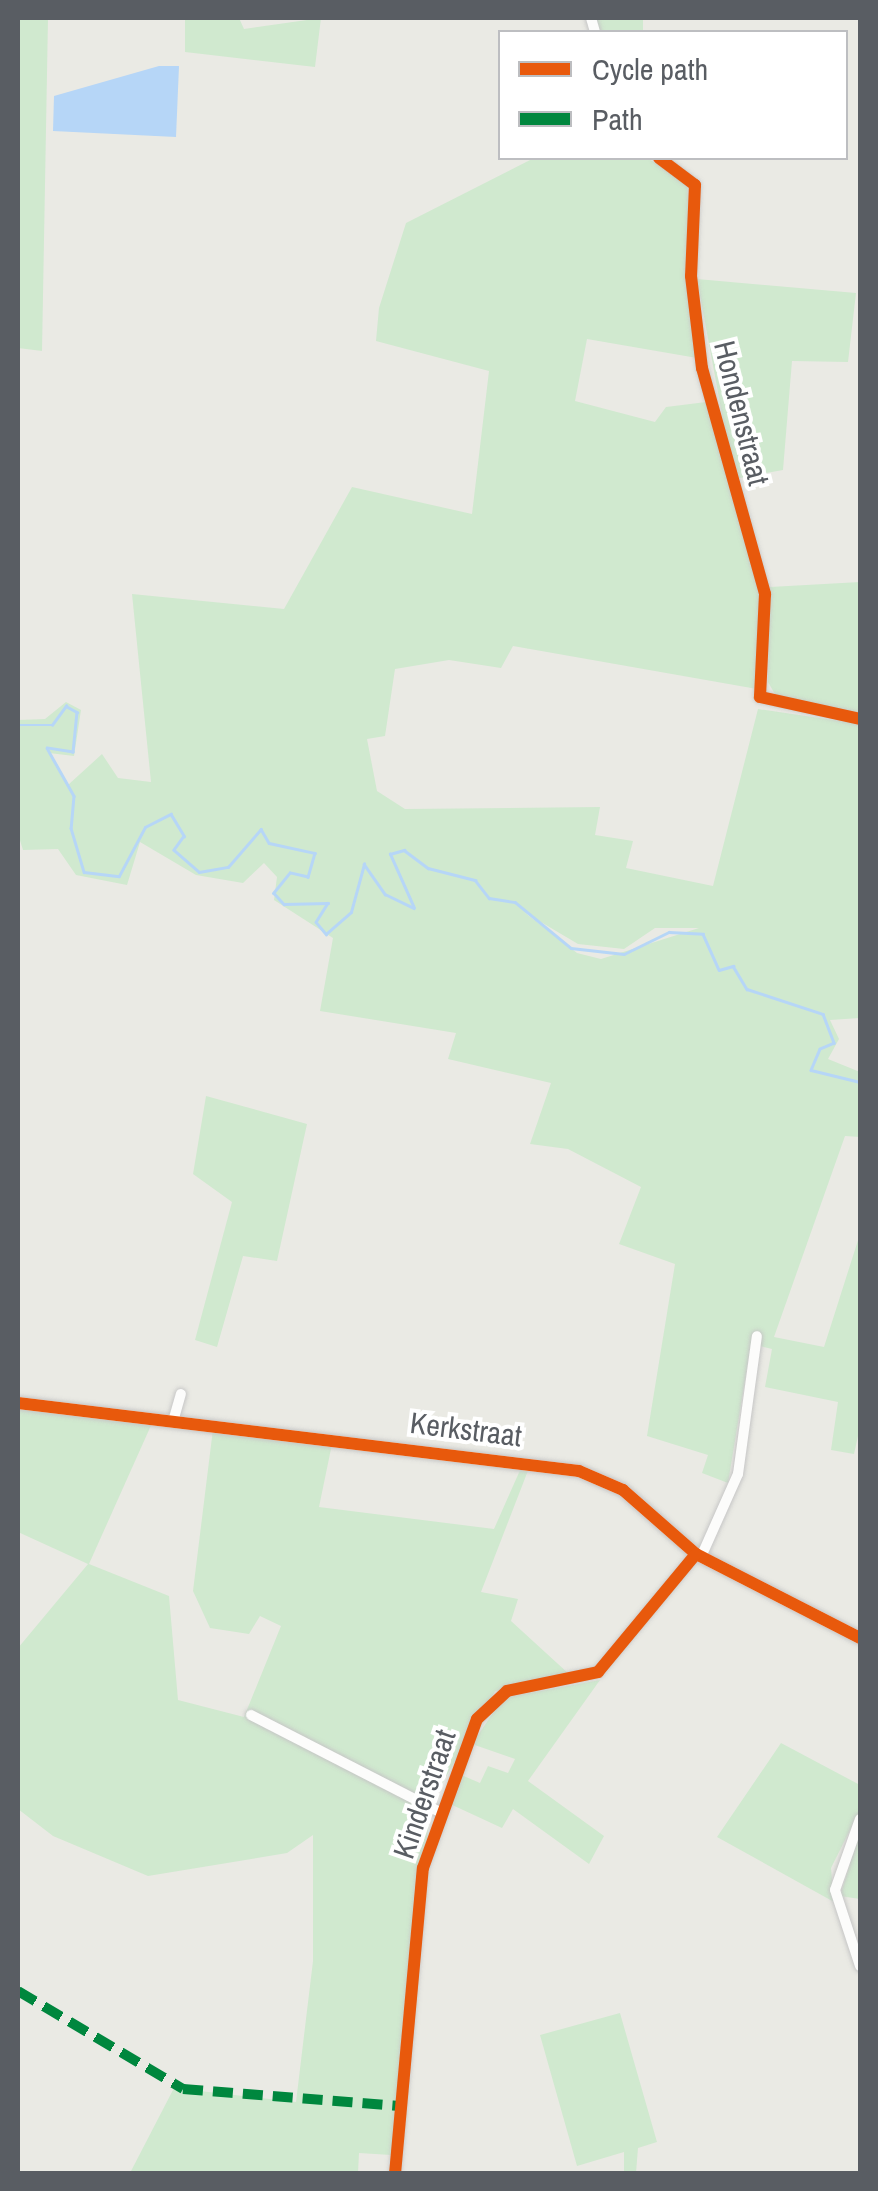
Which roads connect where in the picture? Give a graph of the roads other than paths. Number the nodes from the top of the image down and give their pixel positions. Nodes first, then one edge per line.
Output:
1 (662, 160) edge
2 (860, 720) edge
3 (757, 1336) dead end
4 (181, 1394) dead end
5 (18, 1403) edge
6 (174, 1418) junction
7 (699, 1556) junction
8 (860, 1638) edge
9 (251, 1715) dead end
10 (438, 1811) junction
11 (860, 1820) edge
12 (860, 1966) edge
13 (394, 2174) edge

1 - 2 street, Hondenstraat
3 - 7 street, Kinderstraat
4 - 6 street
5 - 6 street, Kerkstraat
6 - 7 street, Kerkstraat
7 - 8 street, Kerkstraat
7 - 10 street, Kinderstraat
9 - 10 street
10 - 13 street, Kinderstraat
11 - 12 street

